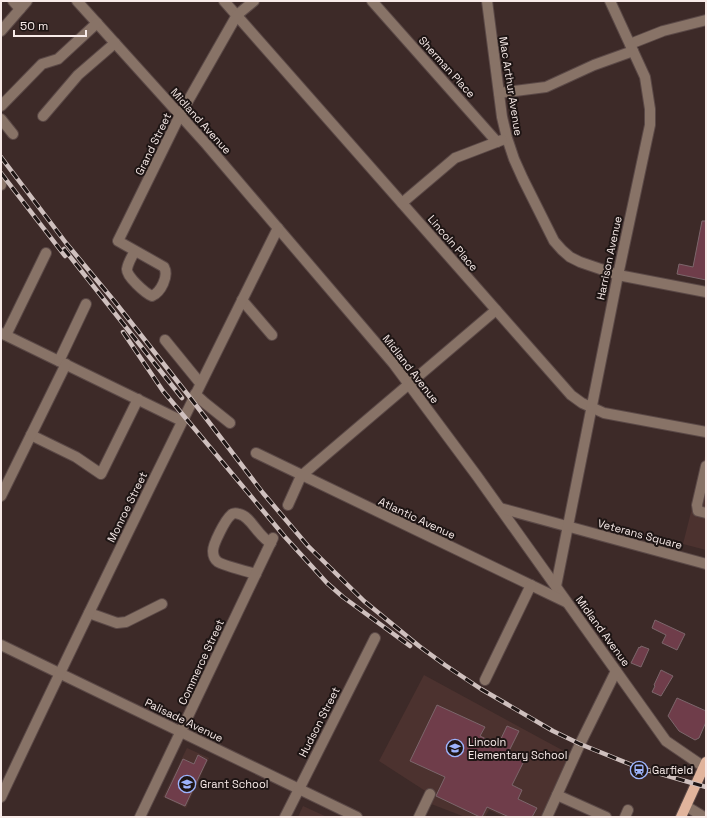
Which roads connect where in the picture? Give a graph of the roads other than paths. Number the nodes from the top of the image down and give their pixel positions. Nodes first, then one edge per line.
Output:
1 (13, 1) edge
2 (27, 1) edge
3 (77, 1) edge
4 (224, 1) edge
5 (254, 1) edge
6 (372, 1) edge
7 (487, 1) edge
8 (610, 1) edge
9 (20, 9) junction
10 (237, 15) junction
11 (706, 20) edge
12 (96, 23) junction
13 (1, 31) edge
14 (115, 43) junction
15 (631, 47) junction
16 (499, 93) junction
17 (1, 106) edge
18 (180, 115) junction
19 (44, 116) dead end
20 (1, 119) edge
21 (13, 134) dead end
22 (502, 140) junction
23 (402, 203) junction
24 (278, 228) junction
25 (135, 251) junction
26 (46, 253) dead end
27 (618, 275) junction
28 (706, 292) edge
29 (242, 300) junction
30 (86, 304) dead end
31 (496, 310) junction
32 (3, 334) edge
33 (272, 335) dead end
34 (165, 340) dead end
35 (62, 362) junction
36 (200, 383) junction
37 (409, 384) junction
38 (195, 394) junction
39 (138, 399) junction
40 (592, 409) junction
41 (182, 421) junction
42 (230, 423) dead end
43 (706, 432) edge
44 (31, 435) junction
45 (256, 453) dead end
46 (706, 466) edge
47 (301, 476) junction
48 (1, 496) edge
49 (288, 505) dead end
50 (500, 508) junction
51 (702, 512) edge
52 (568, 526) junction
53 (706, 564) edge
54 (256, 574) junction
55 (531, 586) junction
56 (556, 586) junction
57 (568, 603) junction
58 (162, 604) dead end
59 (89, 613) junction
60 (375, 638) dead end
61 (1, 645) edge
62 (616, 671) junction
63 (60, 673) junction
64 (485, 680) dead end
65 (182, 732) junction
66 (705, 765) edge
67 (298, 789) junction
68 (430, 794) dead end
69 (557, 795) junction
70 (1, 797) edge
71 (686, 806) junction
72 (140, 817) edge
73 (285, 817) edge
74 (357, 817) edge
75 (419, 817) edge
76 (547, 817) edge
77 (606, 817) edge
78 (681, 817) edge
79 (704, 817) edge

1 - 9 street
2 - 9 street
3 - 12 street, Midland Avenue
4 - 10 street, Lincoln Place
5 - 10 street, Grand Street
6 - 22 street, Sherman Place
7 - 16 street, Mac Arthur Avenue
8 - 15 street, Harrison Avenue
9 - 13 street
10 - 18 street, Grand Street
10 - 23 street, Lincoln Place
11 - 15 street
12 - 14 street, Midland Avenue
12 - 17 street
14 - 18 street, Midland Avenue
14 - 19 street
15 - 16 street
15 - 27 street, Harrison Avenue
16 - 22 street, Mac Arthur Avenue
18 - 24 street, Midland Avenue
18 - 25 street, Grand Street
20 - 21 street
22 - 23 street
22 - 27 street, Mac Arthur Avenue
23 - 31 street, Lincoln Place
24 - 29 street, Monroe Street
24 - 37 street, Midland Avenue
25 - 25 street
26 - 32 street
27 - 28 street, Mac Arthur Avenue
27 - 40 street, Harrison Avenue
29 - 33 street
29 - 36 street, Monroe Street
30 - 35 street
31 - 37 street
31 - 40 street, Lincoln Place
32 - 35 street
34 - 36 street
35 - 39 street
35 - 44 street
36 - 38 street, Monroe Street
37 - 47 street
37 - 50 street, Midland Avenue
38 - 41 street, Monroe Street
38 - 42 street
39 - 41 street
39 - 44 street
40 - 43 street, Lincoln Place
40 - 52 street, Harrison Avenue
41 - 59 street, Monroe Street
44 - 48 street
45 - 47 street, Atlantic Avenue
46 - 51 street
47 - 49 street
47 - 55 street, Atlantic Avenue
50 - 52 street, Veterans Square
50 - 56 street, Midland Avenue
52 - 53 street, Veterans Square
52 - 56 street
54 - 54 street, Commerce Street
54 - 65 street, Commerce Street
55 - 57 street, Atlantic Avenue
55 - 64 street
56 - 57 street, Midland Avenue
57 - 62 street, Midland Avenue
58 - 59 street
59 - 63 street, Monroe Street
60 - 67 street, Hudson Street
61 - 63 street, Palisade Avenue
62 - 66 street, Midland Avenue
62 - 69 street
63 - 65 street, Palisade Avenue
63 - 70 street, Monroe Street
65 - 67 street, Palisade Avenue
65 - 72 street, Commerce Street
66 - 71 main road
67 - 73 street, Hudson Street
67 - 74 street, Palisade Avenue
68 - 75 street
69 - 76 street
69 - 77 street
71 - 78 main road
71 - 79 street

